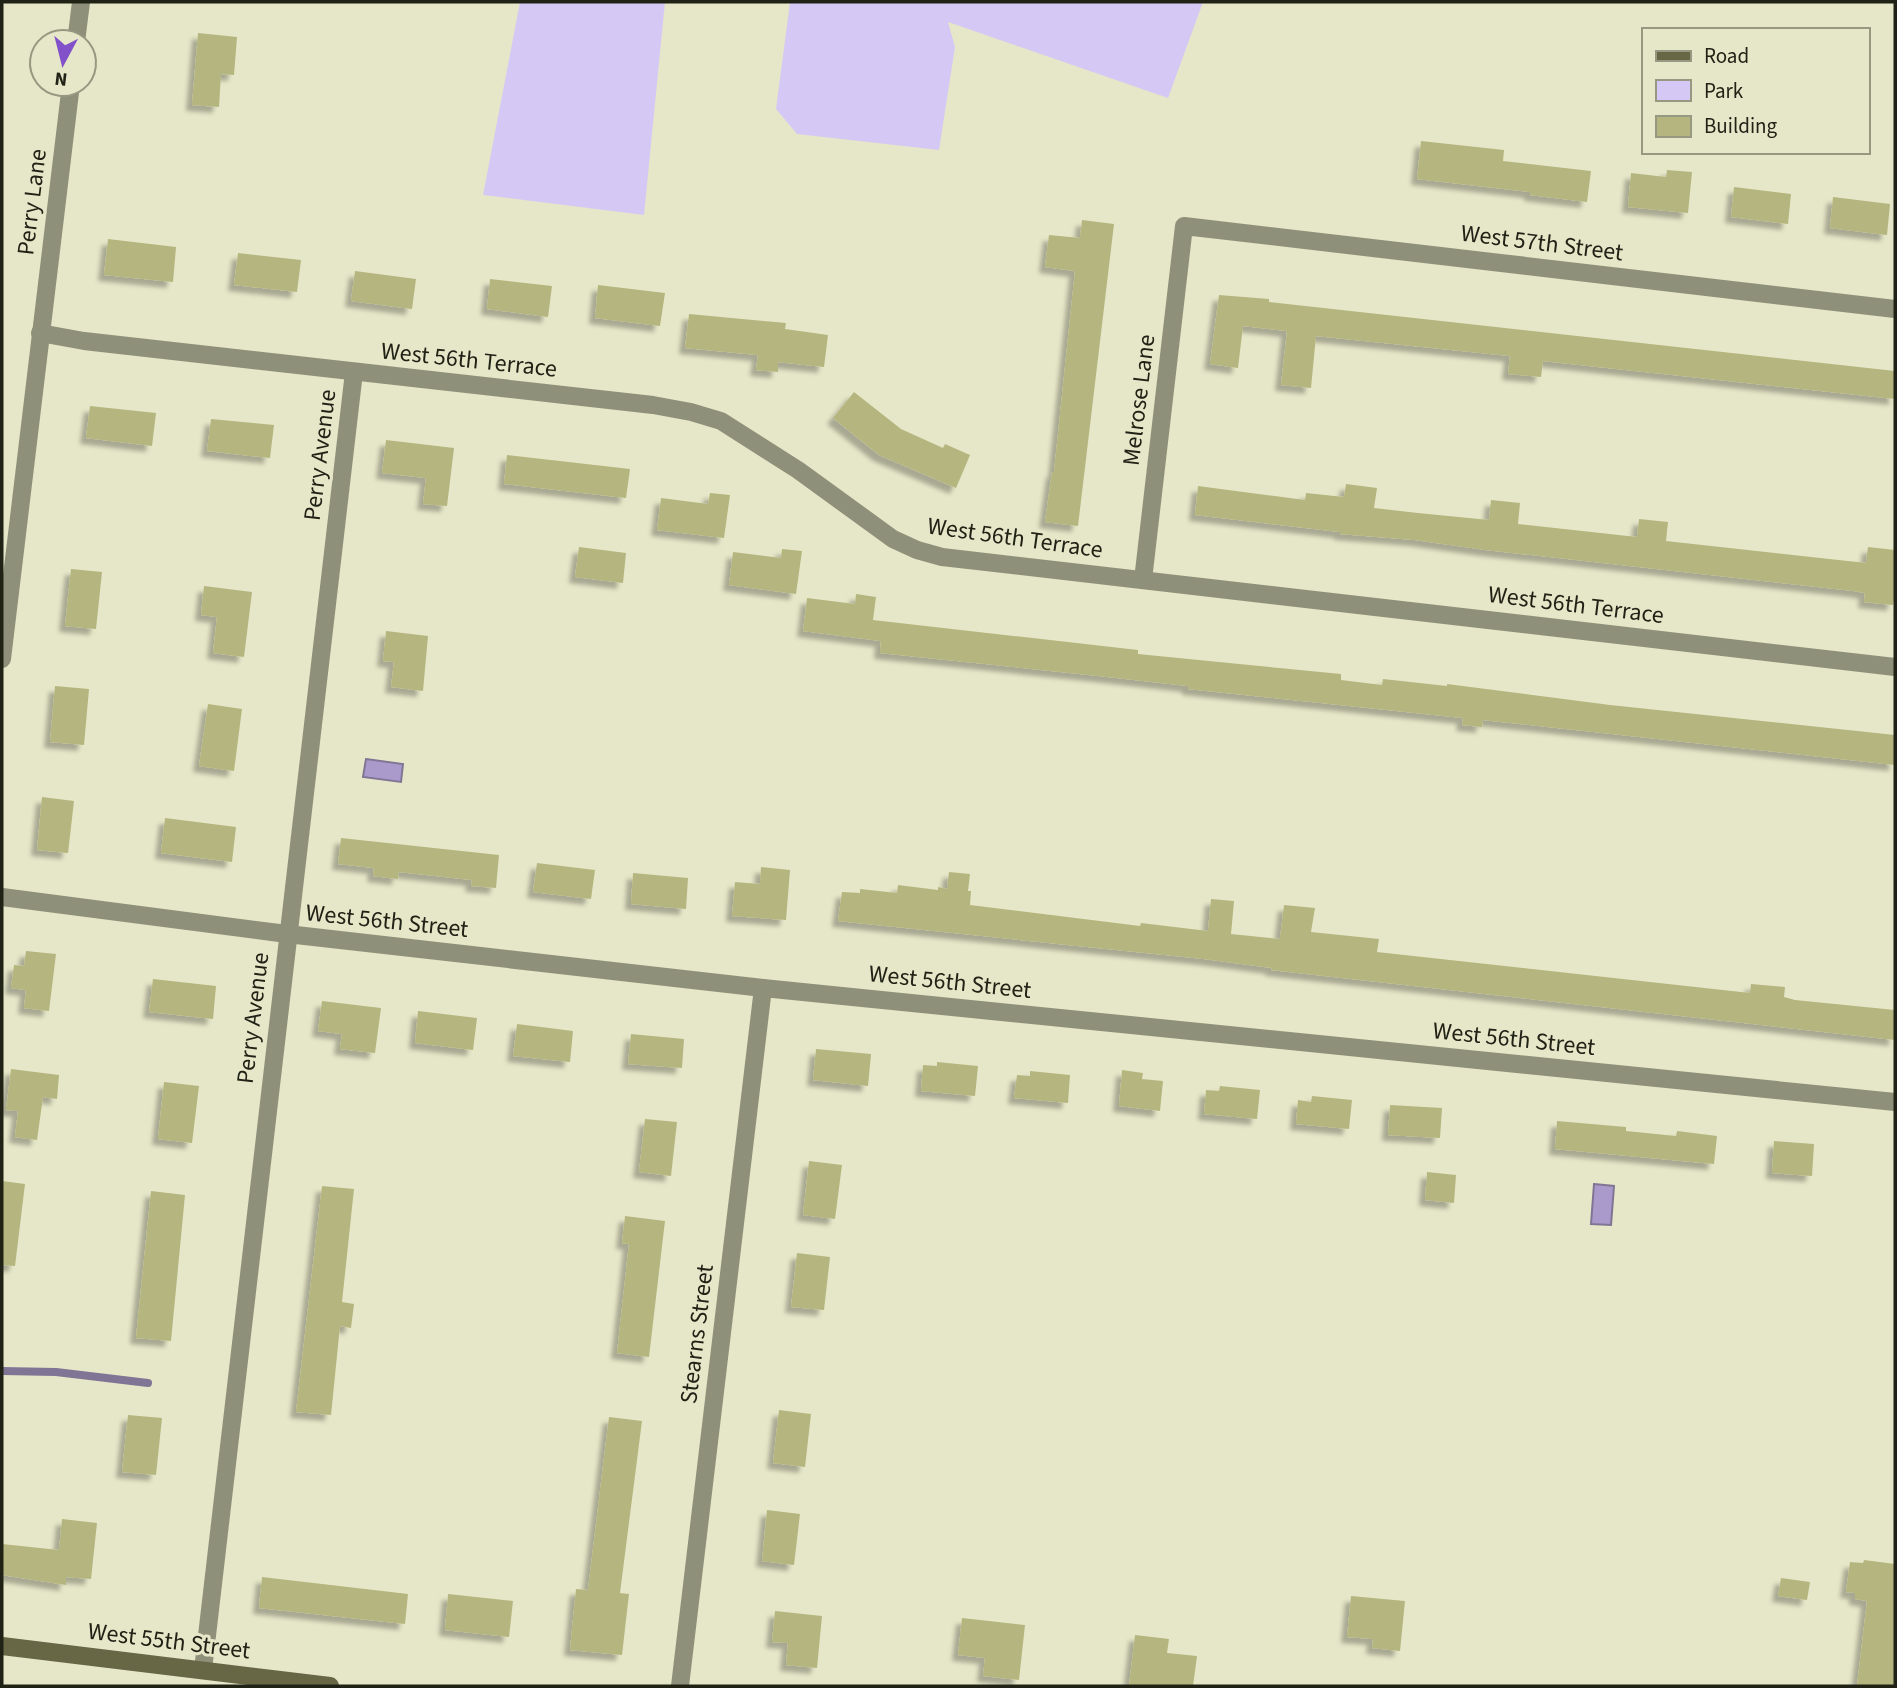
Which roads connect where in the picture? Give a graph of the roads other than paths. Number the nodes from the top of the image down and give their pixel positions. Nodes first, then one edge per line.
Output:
1 (80, 2) edge
2 (77, 28) edge
3 (69, 98) edge
4 (1184, 226) joint
5 (1895, 309) edge
6 (40, 333) junction
7 (354, 372) junction
8 (1143, 580) junction
9 (2, 659) edge
10 (1895, 667) edge
11 (2, 897) edge
12 (288, 934) junction
13 (763, 988) junction
14 (1895, 1102) edge
15 (2, 1646) edge
16 (203, 1670) junction
17 (330, 1686) edge
18 (680, 1686) edge

1 - 2 street
3 - 6 street, Perry Lane
4 - 5 street, West 57th Street
4 - 8 street, Melrose Lane
6 - 7 street, West 56th Terrace
6 - 9 street, Perry Lane
7 - 8 street, West 56th Terrace
7 - 12 street, Perry Avenue
8 - 10 street, West 56th Terrace
11 - 12 street, West 56th Street
12 - 13 street, West 56th Street
12 - 16 street, Perry Avenue
13 - 14 street, West 56th Street
13 - 18 street, Stearns Street
15 - 16 street, West 55th Street
16 - 17 street, West 55th Street

